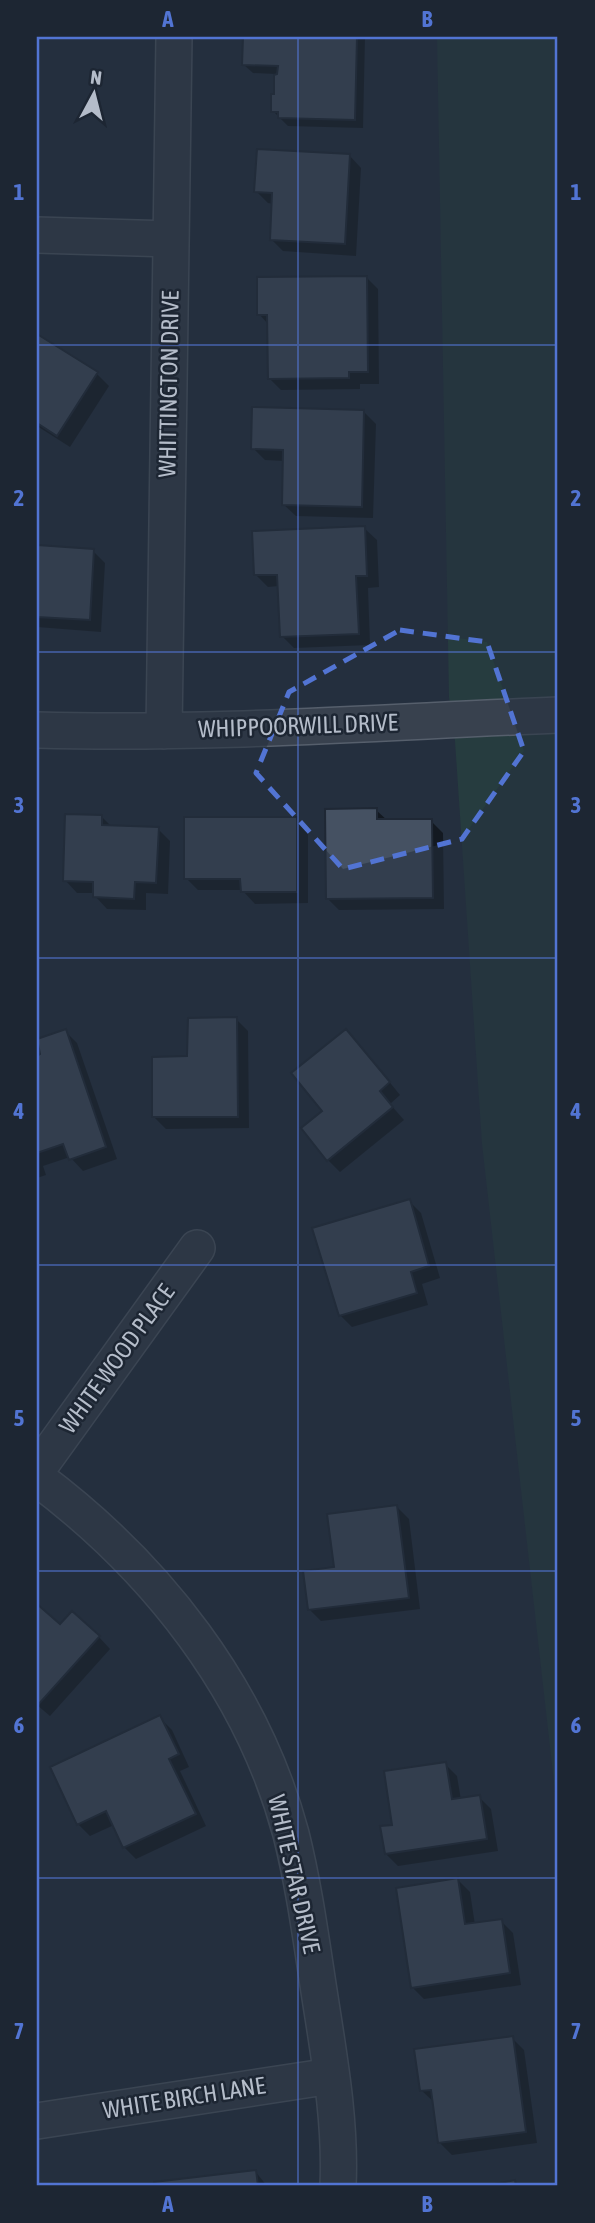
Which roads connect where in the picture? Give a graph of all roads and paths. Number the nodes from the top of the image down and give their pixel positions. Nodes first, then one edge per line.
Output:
1 (174, 37) edge
2 (37, 235) edge
3 (171, 239) junction
4 (558, 715) edge
5 (37, 730) edge
6 (164, 731) junction
7 (197, 1248) dead end
8 (37, 1470) edge
9 (37, 1478) edge
10 (331, 2076) junction
11 (37, 2121) edge
12 (338, 2186) edge

1 - 3 street, WHITTINGTON DRIVE
2 - 3 street
3 - 6 street, WHITTINGTON DRIVE
4 - 6 street, WHIPPOORWILL DRIVE
5 - 6 street, WHIPPOORWILL DRIVE
7 - 8 street, WHITE WOOD PLACE
9 - 10 street, WHITE STAR DRIVE
10 - 11 street, WHITE BIRCH LANE
10 - 12 street, WHITE STAR DRIVE

